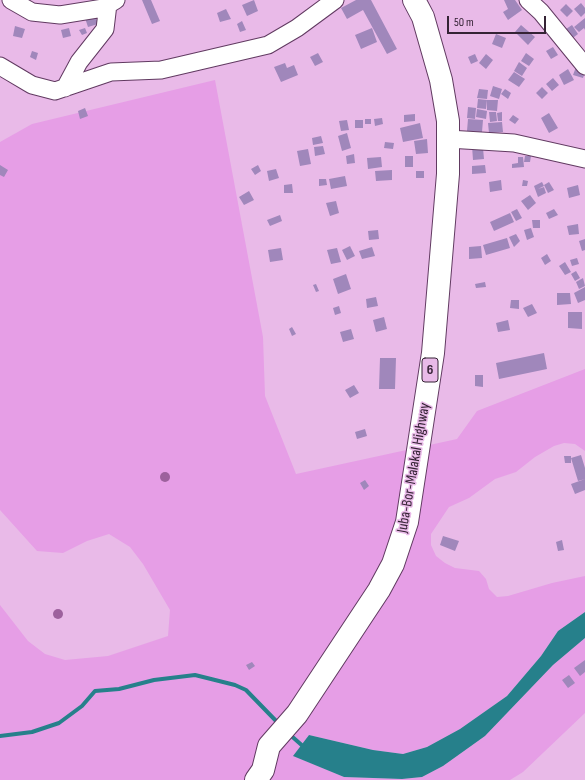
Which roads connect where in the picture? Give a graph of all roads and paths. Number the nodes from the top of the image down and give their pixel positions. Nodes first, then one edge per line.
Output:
1 (11, 0) edge
2 (335, 0) edge
3 (414, 0) edge
4 (528, 0) edge
5 (112, 2) edge
6 (0, 66) edge
7 (585, 66) edge
8 (65, 88) junction
9 (448, 139) junction
10 (585, 159) edge
11 (256, 780) edge

1 - 5 street
2 - 8 street
3 - 9 main road, Juba-Bor-Malakal Highway / 6
4 - 7 street
5 - 8 street
6 - 8 street
9 - 10 street
9 - 11 main road, Juba-Bor-Malakal Highway / 6

